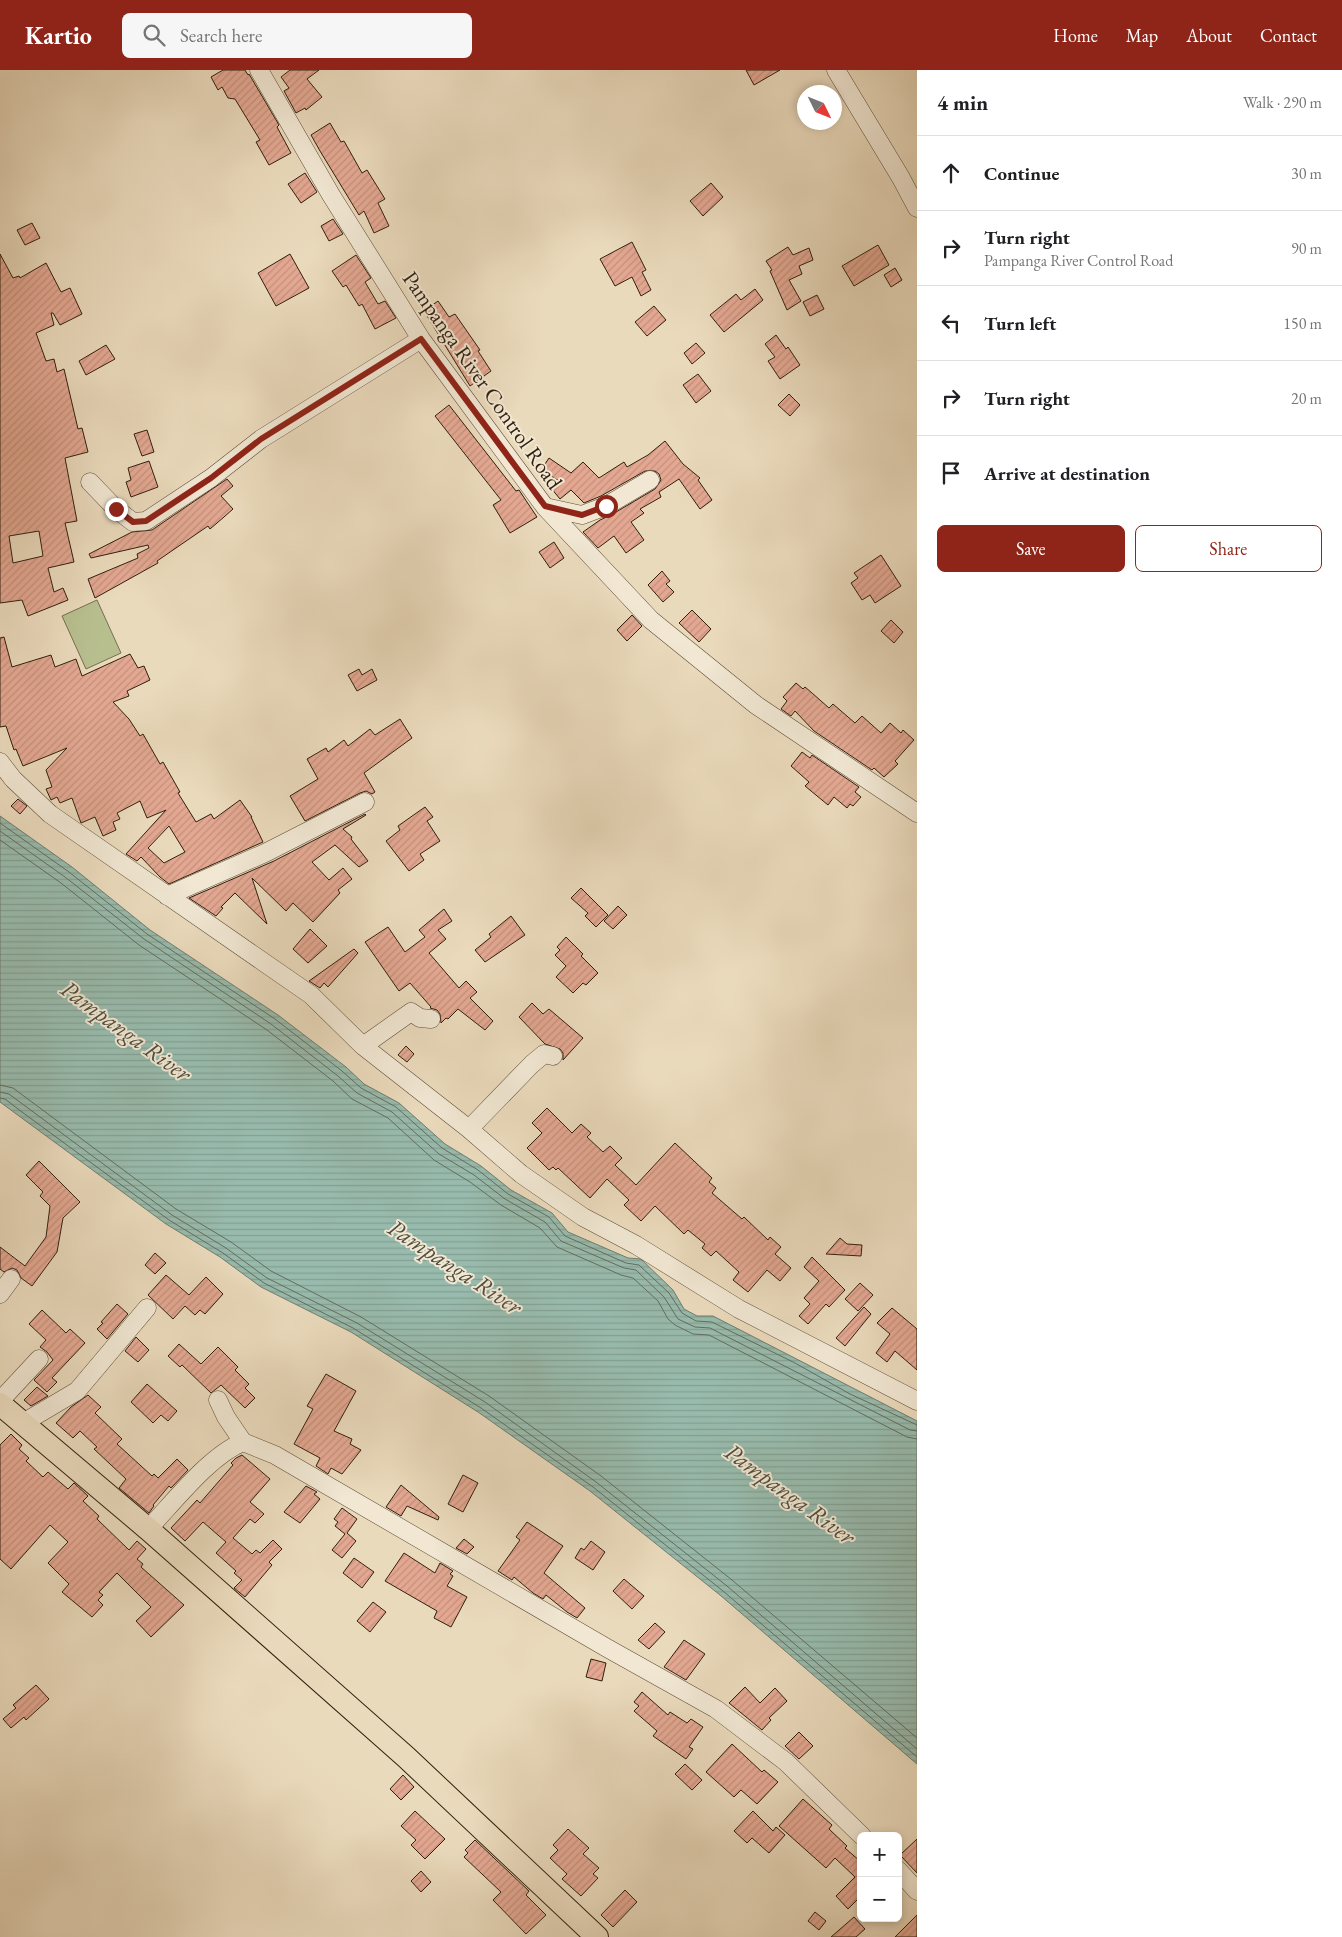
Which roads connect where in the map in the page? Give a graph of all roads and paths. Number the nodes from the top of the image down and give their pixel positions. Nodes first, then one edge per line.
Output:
1 (259, 70) edge
2 (836, 70) edge
3 (917, 208) edge
4 (421, 339) junction
5 (650, 480) dead end
6 (90, 482) dead end
7 (545, 506) junction
8 (0, 762) edge
9 (365, 802) dead end
10 (917, 813) edge
11 (167, 896) junction
12 (431, 1019) dead end
13 (363, 1046) junction
14 (553, 1056) dead end
15 (469, 1129) junction
16 (12, 1279) dead end
17 (0, 1294) edge
18 (147, 1308) dead end
19 (38, 1360) dead end
20 (218, 1400) dead end
21 (917, 1401) edge
22 (0, 1402) edge
23 (23, 1424) junction
24 (243, 1442) junction
25 (148, 1529) junction
26 (858, 1832) edge
27 (902, 1874) edge
28 (917, 1891) edge
29 (597, 1937) edge

1 - 4 street, Pampanga River Control Road
2 - 3 street
4 - 6 street
4 - 7 street, Pampanga River Control Road
5 - 7 street
7 - 10 street, Pampanga River Control Road
8 - 11 street
9 - 11 street
11 - 13 street
12 - 13 street
13 - 15 street
14 - 15 street
15 - 21 street
16 - 17 street
18 - 23 street
19 - 22 street
20 - 24 street
22 - 23 main road
23 - 25 main road
24 - 25 street
24 - 26 street
25 - 29 main road
27 - 28 street

